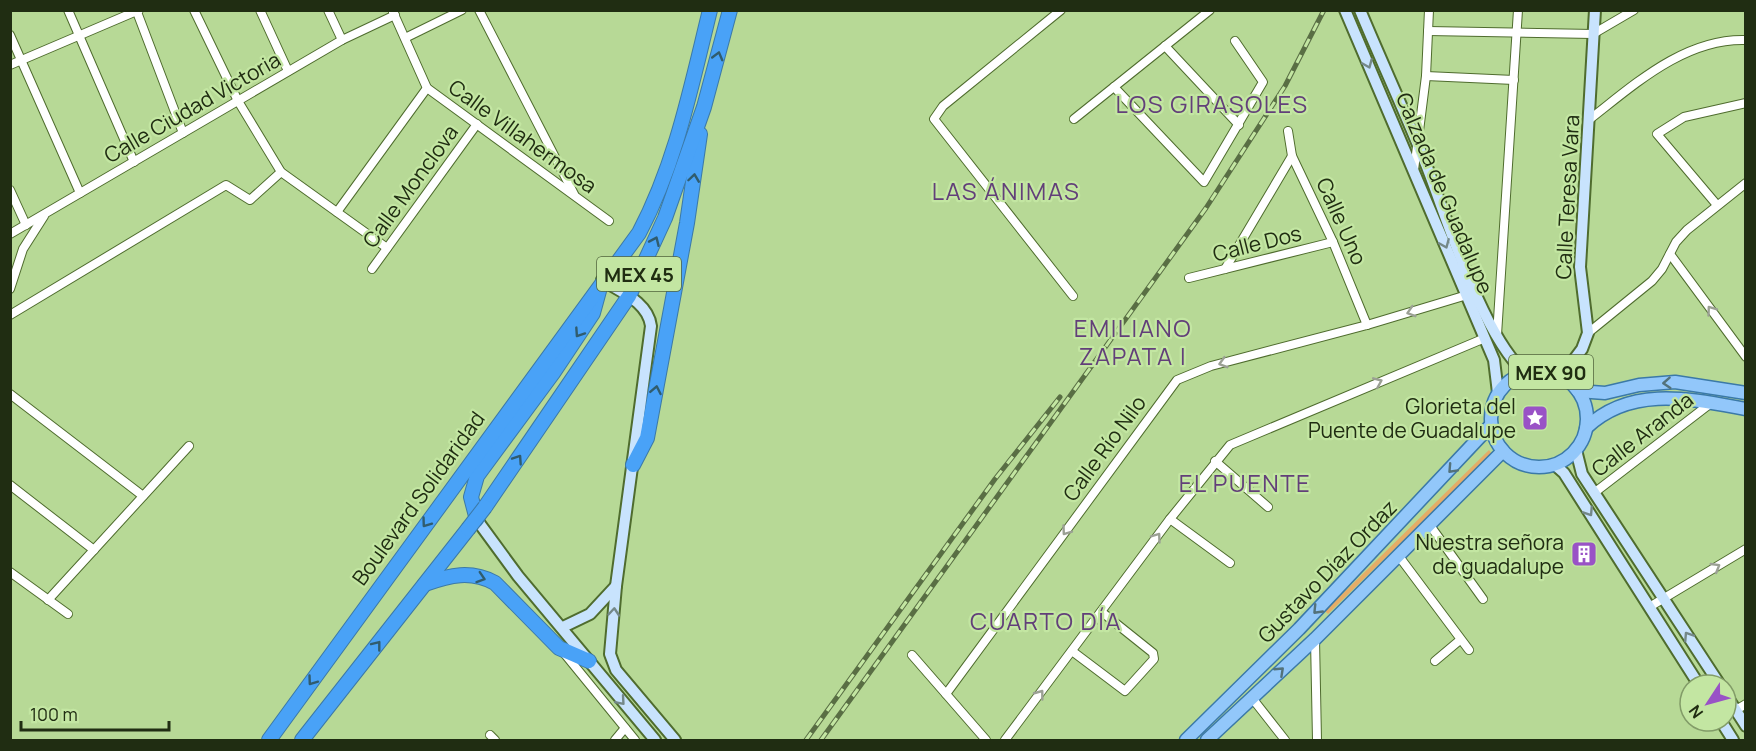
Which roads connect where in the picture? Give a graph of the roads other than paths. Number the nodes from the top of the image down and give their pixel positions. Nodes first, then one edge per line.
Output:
1 (68, 10) edge
2 (194, 10) edge
3 (260, 10) edge
4 (328, 10) edge
5 (462, 10) edge
6 (479, 10) edge
7 (710, 10) edge
8 (730, 10) edge
9 (1061, 10) edge
10 (1210, 10) edge
11 (1346, 10) edge
12 (1360, 10) edge
13 (1429, 10) edge
14 (1518, 10) edge
15 (1595, 10) edge
16 (1634, 10) edge
17 (138, 11) edge
18 (394, 13) edge
19 (1428, 31) junction
20 (1516, 34) junction
21 (1593, 34) junction
22 (10, 35) edge
23 (79, 35) junction
24 (405, 38) junction
25 (342, 40) junction
26 (1746, 40) edge
27 (1234, 41) dead end
28 (1165, 46) junction
29 (21, 61) junction
30 (10, 65) edge
31 (288, 71) junction
32 (1426, 76) junction
33 (1514, 80) junction
34 (1114, 87) junction
35 (427, 88) junction
36 (238, 101) junction
37 (1746, 103) edge
38 (704, 107) junction
39 (1074, 119) dead end
40 (1590, 119) junction
41 (477, 124) junction
42 (1239, 125) junction
43 (1288, 131) dead end
44 (183, 133) junction
45 (1418, 146) junction
46 (1292, 156) junction
47 (134, 162) junction
48 (1414, 170) junction
49 (281, 172) junction
50 (1746, 183) edge
51 (10, 190) edge
52 (80, 193) junction
53 (575, 196) junction
54 (1718, 205) junction
55 (46, 212) junction
56 (337, 212) junction
57 (609, 221) dead end
58 (26, 225) junction
59 (10, 234) edge
60 (1333, 242) junction
61 (387, 248) junction
62 (1670, 254) junction
63 (372, 269) dead end
64 (1225, 269) junction
65 (1189, 278) dead end
66 (602, 280) junction
67 (10, 289) edge
68 (1467, 295) junction
69 (629, 296) junction
70 (1073, 296) dead end
71 (10, 315) edge
72 (1367, 325) junction
73 (1588, 333) junction
74 (1491, 337) junction
75 (1746, 357) edge
76 (1526, 373) junction
77 (1562, 377) junction
78 (1578, 391) junction
79 (1498, 393) junction
80 (1746, 393) edge
81 (10, 394) edge
82 (1712, 403) junction
83 (1746, 409) edge
84 (1491, 425) junction
85 (1586, 428) junction
86 (189, 446) dead end
87 (1576, 450) junction
88 (1503, 451) junction
89 (1215, 461) junction
90 (633, 465) junction
91 (1555, 465) junction
92 (10, 485) edge
93 (1594, 493) junction
94 (143, 496) junction
95 (1268, 507) dead end
96 (1170, 519) junction
97 (1429, 524) junction
98 (473, 525) junction
99 (1746, 549) edge
100 (94, 550) junction
101 (1398, 555) junction
102 (1230, 563) dead end
103 (10, 572) edge
104 (425, 584) junction
105 (616, 586) junction
106 (1664, 599) junction
107 (48, 600) junction
108 (1483, 600) dead end
109 (1651, 606) junction
110 (1102, 613) junction
111 (68, 614) dead end
112 (563, 627) junction
113 (1315, 639) junction
114 (1460, 639) junction
115 (559, 648) junction
116 (1469, 650) dead end
117 (1072, 651) junction
118 (912, 654) dead end
119 (589, 661) junction
120 (1435, 662) dead end
121 (1692, 673) edge
122 (1712, 673) edge
123 (604, 682) junction
124 (595, 692) junction
125 (946, 694) junction
126 (1252, 698) junction
127 (1741, 707) edge
128 (1746, 726) edge
129 (625, 728) junction
130 (269, 741) edge
131 (303, 741) edge
132 (615, 741) edge
133 (635, 741) edge
134 (655, 741) edge
135 (675, 741) edge
136 (986, 741) edge
137 (1005, 741) edge
138 (1186, 741) edge
139 (1207, 741) edge
140 (1285, 741) edge
141 (1317, 741) edge

1 - 23 street
2 - 36 street
3 - 31 street
4 - 25 street
5 - 24 street
6 - 53 street
7 - 66 highway, Boulevard Solidaridad / MEX 45
38 -> 8 highway, MEX 45
9 - 70 street
10 - 28 street
11 -> 48 main road, Calzada de Guadalupe / MEX 90
12 - 45 main road, Calzada de Guadalupe / MEX 90
13 - 19 street
14 - 20 street
15 - 21 main road, Calle Teresa Vara
16 - 21 street
17 - 23 street
17 - 44 street
18 - 24 street, Calle Villahermosa
18 - 25 street, Calle Ciudad Victoria
19 - 20 street
19 - 32 street
20 - 21 street
20 - 33 street
21 - 40 main road, Calle Teresa Vara
22 - 29 street
23 - 29 street
23 - 47 street
24 - 35 street, Calle Villahermosa
25 - 31 street, Calle Ciudad Victoria
26 - 40 street
27 - 42 street
28 - 34 street
28 - 42 street
29 - 30 street
29 - 52 street
31 - 36 street, Calle Ciudad Victoria
32 - 33 street
32 - 45 street
33 - 74 street
34 - 39 street
34 - 42 street
35 - 41 street, Calle Villahermosa
35 - 56 street
36 - 44 street, Calle Ciudad Victoria
36 - 49 street
37 - 54 street
69 -> 38 highway, MEX 45
90 -> 38 highway
40 - 73 main road, Calle Teresa Vara
41 - 53 street, Calle Villahermosa
41 - 61 street, Calle Monclova
43 - 46 street, Calle Uno
44 - 47 street, Calle Ciudad Victoria
45 - 48 street
45 - 74 main road, Calzada de Guadalupe / MEX 90
46 - 60 street, Calle Uno
46 - 64 street
47 - 52 street, Calle Ciudad Victoria
48 -> 68 main road, Calzada de Guadalupe / MEX 90
49 - 56 street
49 - 71 street
50 - 54 street
51 - 58 street
52 - 55 street, Calle Ciudad Victoria
53 - 57 street, Calle Villahermosa
54 - 62 street
55 - 58 street, Calle Ciudad Victoria
55 - 67 street
56 - 61 street
58 - 59 street, Calle Ciudad Victoria
60 - 64 street, Calle Dos
60 - 72 street, Calle Uno
61 - 63 street, Calle Monclova
62 - 73 street
75 -> 62 street
64 - 65 street, Calle Dos
66 - 69 main road
66 -> 98 highway
66 -> 130 highway, Boulevard Solidaridad / MEX 45
68 -> 72 street, Calle Río Nilo
68 - 74 main road, Calzada de Guadalupe / MEX 90
69 - 90 main road
98 -> 69 highway, MEX 45, bridge
72 -> 125 street, Calle Río Nilo
73 - 77 main road
74 - 76 main road, Calzada de Guadalupe / MEX 90
74 - 79 main road, Calzada de Guadalupe / MEX 90
89 -> 74 street
76 - 77 main road, MEX 90
76 - 79 main road, MEX 90
77 - 78 main road, MEX 90
80 -> 78 main road
78 - 85 main road, MEX 90
79 - 84 main road, MEX 90
81 - 94 street
82 - 83 main road
82 - 85 main road
82 - 93 street, Calle Aranda
84 - 88 main road
84 -> 138 main road, Gustavo Díaz Ordaz
85 - 87 main road
86 - 94 street
87 - 91 main road
87 - 93 main road
88 - 91 main road
88 - 97 main road, Gustavo Díaz Ordaz
89 - 95 street
89 - 96 street
90 - 105 main road
91 -> 109 main road
92 - 100 street
93 - 106 main road
94 - 100 street
96 - 102 street
110 -> 96 street
97 - 101 main road, Gustavo Díaz Ordaz
97 - 108 street
98 - 104 highway, MEX 45
98 - 112 main road
106 -> 99 street
100 - 107 street
101 - 113 main road, Gustavo Díaz Ordaz
101 - 114 street
103 - 107 street
104 -> 115 highway
131 -> 104 highway, MEX 45
105 - 112 main road
135 -> 105 main road
106 - 109 street
122 -> 106 main road
107 - 111 street
109 - 121 main road
110 - 117 street
110 - 117 street
112 - 119 main road
126 -> 113 main road, Gustavo Díaz Ordaz
113 - 141 street
114 - 116 street
114 - 120 street
115 - 119 highway
115 - 124 street
137 -> 117 street
118 - 125 street
119 - 123 main road
123 - 124 street
123 -> 134 main road
124 - 129 street
125 - 136 street
126 - 139 main road, Gustavo Díaz Ordaz
126 - 140 street
127 - 128 main road
129 - 132 street
129 - 133 street

